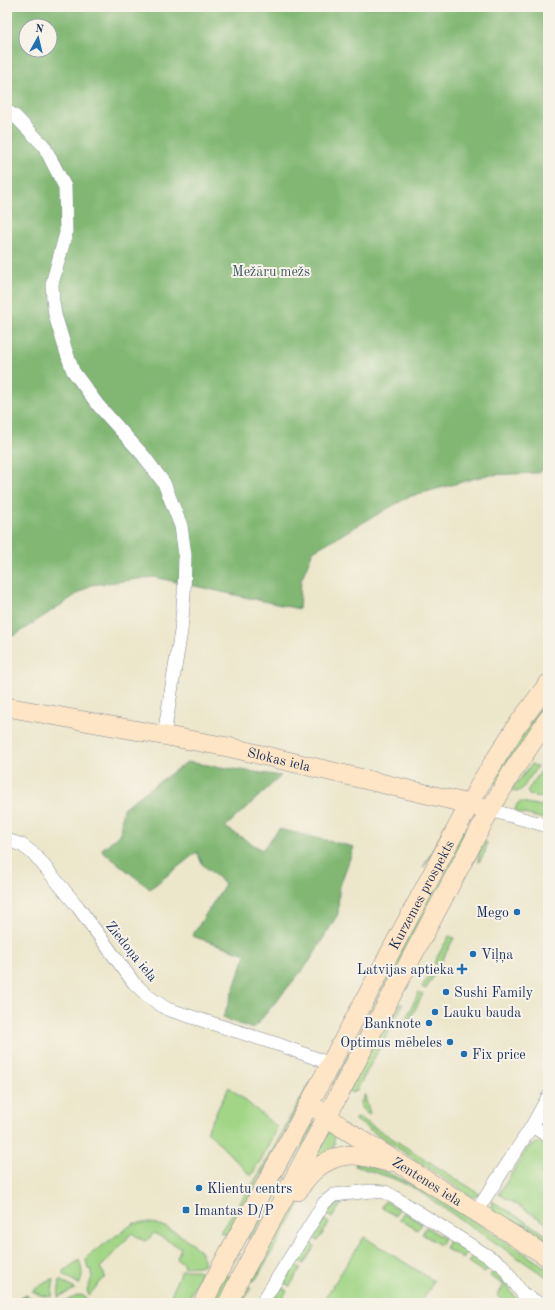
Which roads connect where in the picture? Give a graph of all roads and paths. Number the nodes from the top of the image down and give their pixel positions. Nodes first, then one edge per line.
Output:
1 (7, 111) edge
2 (548, 684) edge
3 (7, 707) edge
4 (548, 718) edge
5 (164, 735) junction
6 (469, 804) junction
7 (490, 810) junction
8 (548, 826) edge
9 (7, 840) edge
10 (331, 1064) junction
11 (548, 1097) edge
12 (309, 1104) junction
13 (328, 1116) junction
14 (532, 1126) junction
15 (548, 1136) edge
16 (404, 1165) junction
17 (281, 1203) junction
18 (476, 1212) junction
19 (548, 1257) edge
20 (203, 1303) edge
21 (228, 1303) edge
22 (262, 1303) edge
23 (538, 1303) edge

1 - 5 street
2 - 6 main road, Kurzemes prospekts
3 - 5 main road, Slokas iela
4 - 7 main road, Kurzemes prospekts
5 - 6 main road, Slokas iela
6 - 7 main road, Slokas iela
6 - 10 main road, Kurzemes prospekts
7 - 8 street, Slokas iela
7 - 13 main road, Kurzemes prospekts
9 - 10 street, Ziedoņa iela
10 - 12 main road, Kurzemes prospekts
11 - 14 street
12 - 13 main road, Zentenes iela
12 - 20 main road, Kurzemes prospekts
13 - 16 main road, Zentenes iela
13 - 17 main road, Kurzemes prospekts
14 - 15 street
14 - 18 street
16 - 17 main road
16 - 18 main road, Zentenes iela
17 - 21 main road, Kurzemes prospekts
18 - 19 main road, Zentenes iela
22 - 23 street

